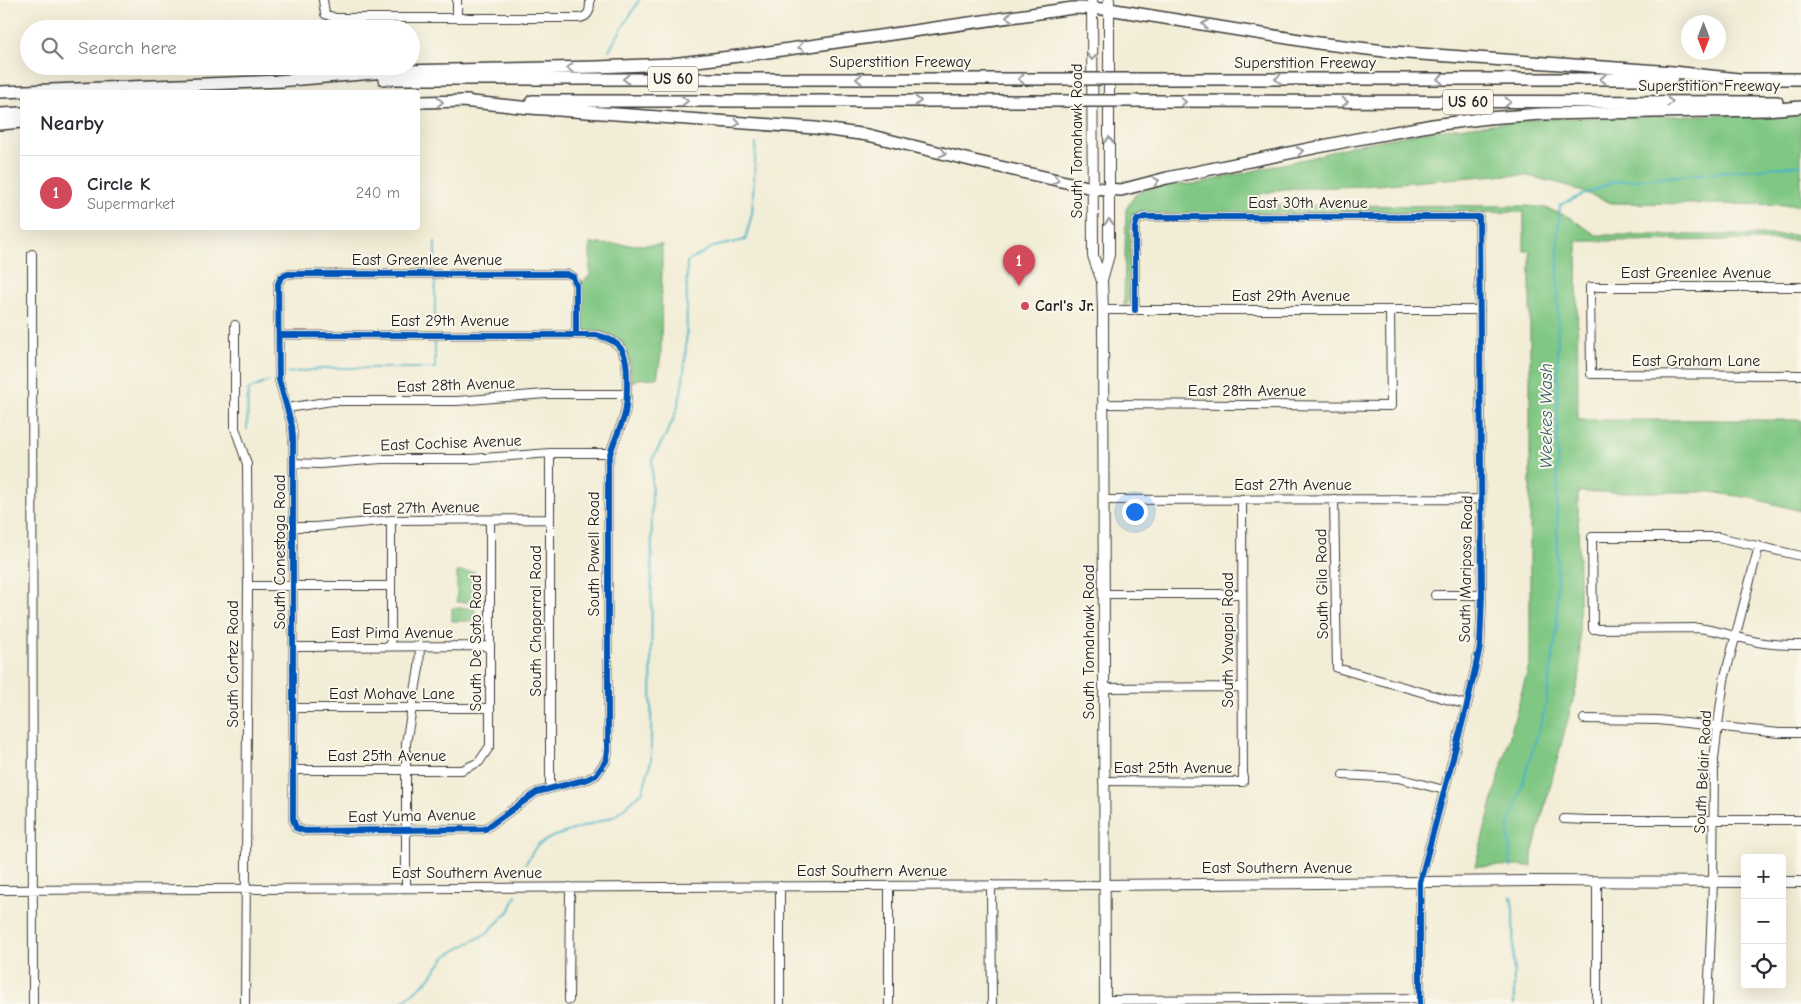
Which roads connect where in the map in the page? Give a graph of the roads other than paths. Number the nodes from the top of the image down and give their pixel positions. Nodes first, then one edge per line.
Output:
1 (323, 0) edge
2 (457, 0) edge
3 (590, 0) edge
4 (1092, 4) edge
5 (1109, 5) edge
6 (457, 18) junction
7 (420, 71) edge
8 (350, 75) edge
9 (1739, 79) junction
10 (1801, 79) edge
11 (277, 81) junction
12 (0, 86) edge
13 (60, 89) junction
14 (40, 90) edge
15 (20, 91) edge
16 (0, 92) edge
17 (420, 102) edge
18 (462, 102) junction
19 (1801, 102) edge
20 (1801, 107) edge
21 (20, 113) edge
22 (0, 114) edge
23 (20, 122) edge
24 (0, 124) edge
25 (1092, 188) junction
26 (1109, 189) junction
27 (1479, 217) joint
28 (32, 254) dead end
29 (281, 277) joint
30 (1102, 280) junction
31 (1801, 287) edge
32 (1103, 310) junction
33 (1134, 310) junction
34 (1390, 310) junction
35 (1480, 310) junction
36 (235, 326) dead end
37 (576, 334) junction
38 (279, 335) junction
39 (618, 344) joint
40 (1591, 374) joint
41 (1801, 375) edge
42 (627, 394) junction
43 (1103, 404) junction
44 (287, 408) junction
45 (550, 453) junction
46 (610, 453) junction
47 (294, 463) junction
48 (1242, 499) junction
49 (1334, 499) junction
50 (1481, 499) junction
51 (1104, 500) junction
52 (550, 519) junction
53 (391, 520) junction
54 (490, 520) junction
55 (294, 527) junction
56 (1759, 546) junction
57 (1801, 556) edge
58 (248, 586) junction
59 (294, 586) junction
60 (392, 586) junction
61 (1104, 594) junction
62 (1242, 594) junction
63 (1435, 595) dead end
64 (1482, 595) junction
65 (1735, 635) junction
66 (1801, 645) edge
67 (392, 646) junction
68 (420, 646) junction
69 (490, 646) junction
70 (294, 647) junction
71 (1242, 687) junction
72 (1104, 688) junction
73 (1467, 705) junction
74 (294, 708) junction
75 (411, 708) junction
76 (490, 708) junction
77 (1584, 719) dead end
78 (1718, 725) junction
79 (1801, 733) edge
80 (479, 762) joint
81 (601, 769) joint
82 (293, 770) junction
83 (406, 770) junction
84 (1343, 775) dead end
85 (1104, 781) junction
86 (1242, 782) joint
87 (550, 788) junction
88 (1444, 790) junction
89 (1564, 818) dead end
90 (1713, 820) junction
91 (1801, 820) edge
92 (296, 828) joint
93 (406, 830) junction
94 (1420, 882) junction
95 (1597, 882) junction
96 (1713, 882) junction
97 (1741, 882) edge
98 (1786, 882) edge
99 (1801, 882) edge
100 (1104, 884) junction
101 (991, 885) junction
102 (780, 886) junction
103 (889, 886) junction
104 (570, 887) junction
105 (245, 888) junction
106 (406, 888) junction
107 (0, 890) edge
108 (32, 890) junction
109 (569, 1000) dead end
110 (1420, 1001) edge
111 (1105, 1002) edge
112 (33, 1004) edge
113 (244, 1004) edge
114 (780, 1004) edge
115 (889, 1004) edge
116 (992, 1004) edge
117 (1597, 1004) edge
118 (1708, 1004) edge

1 - 6 street
2 - 6 street
3 - 6 street
4 - 5 highway
4 -> 7 highway
4 -> 25 main road, South Tomahawk Road
9 -> 5 highway
26 -> 5 main road, South Tomahawk Road
8 -> 11 highway
9 - 10 highway, Superstition Freeway / US 60
9 -> 11 highway, Superstition Freeway / US 60, bridge
11 - 13 highway, Superstition Freeway / US 60
12 - 13 highway
13 - 14 highway, Superstition Freeway / US 60
15 - 16 highway, Superstition Freeway / US 60
17 -> 18 highway, Superstition Freeway / US 60
18 -> 19 highway, Superstition Freeway / US 60, bridge
18 -> 25 highway
26 -> 20 highway
21 - 22 highway
23 - 24 highway
25 - 26 highway
25 - 30 main road, South Tomahawk Road
30 -> 26 main road, South Tomahawk Road
27 - 33 street, East 30th Avenue
27 - 35 street, South Mariposa Road
28 - 108 street
29 - 37 street, East Greenlee Avenue
29 - 38 street, South Conestoga Road
30 - 32 main road, South Tomahawk Road
31 - 40 street, East Greenlee Avenue
32 - 33 street, East 29th Avenue
32 - 43 main road, South Tomahawk Road
33 - 34 street, East 29th Avenue
34 - 35 street, East 29th Avenue
34 - 43 street, East 28th Avenue
35 - 50 street, South Mariposa Road
36 - 58 street, South Cortez Road
37 - 38 street, East 29th Avenue
37 - 39 street, East 29th Avenue
38 - 44 street, South Conestoga Road
39 - 42 street, South Powell Road
40 - 41 street, East Graham Lane
42 - 44 street, East 28th Avenue
42 - 46 street, South Powell Road
43 - 51 main road, South Tomahawk Road
44 - 47 street, South Conestoga Road
45 - 46 street, East Cochise Avenue
45 - 47 street, East Cochise Avenue
45 - 52 street, South Chaparral Road
46 - 81 street, South Powell Road
47 - 55 street, South Conestoga Road
48 - 49 street, East 27th Avenue
48 - 51 street, East 27th Avenue
48 - 62 street, South Yavapai Road
49 - 50 street, East 27th Avenue
49 - 73 street, South Gila Road
50 - 64 street, South Mariposa Road
51 - 61 main road, South Tomahawk Road
52 - 54 street, East 27th Avenue
52 - 87 street, South Chaparral Road
53 - 54 street, East 27th Avenue
53 - 55 street, East 27th Avenue
53 - 60 street
54 - 69 street, South De Soto Road
55 - 59 street, South Conestoga Road
56 - 57 street
56 - 65 street, South Belair Road
56 - 65 street
58 - 59 street
58 - 105 street, South Cortez Road
59 - 60 street
59 - 70 street, South Conestoga Road
60 - 67 street
61 - 62 street
61 - 72 main road, South Tomahawk Road
62 - 71 street, South Yavapai Road
63 - 64 street
64 - 73 street, South Mariposa Road
65 - 66 street
65 - 78 street, South Belair Road
67 - 68 street, East Pima Avenue
67 - 70 street, East Pima Avenue
68 - 69 street, East Pima Avenue
68 - 75 street
69 - 76 street, South De Soto Road
70 - 74 street, South Conestoga Road
71 - 72 street
71 - 86 street, South Yavapai Road
72 - 85 main road, South Tomahawk Road
73 - 88 street, South Mariposa Road
74 - 75 street, East Mohave Lane
74 - 82 street, South Conestoga Road
75 - 76 street, East Mohave Lane
75 - 83 street
76 - 80 street, South De Soto Road
77 - 78 street
78 - 79 street
78 - 90 street, South Belair Road
80 - 83 street, East 25th Avenue
81 - 87 street, East Yuma Avenue
82 - 83 street, East 25th Avenue
82 - 92 street, South Conestoga Road
83 - 93 street
84 - 88 street
85 - 86 street, East 25th Avenue
85 - 100 main road, South Tomahawk Road
87 - 93 street, East Yuma Avenue
88 - 94 street, South Mariposa Road
89 - 90 street
90 - 91 street
90 - 96 street, South Belair Road
92 - 93 street, East Yuma Avenue
93 - 106 street
94 - 95 main road, East Southern Avenue
94 - 100 main road, East Southern Avenue
94 - 110 street, South Mariposa Road
95 - 96 main road, East Southern Avenue
95 - 117 street
96 - 97 main road, East Southern Avenue
96 - 118 street, South Belair Road
98 - 99 main road
100 - 101 street, East Southern Avenue
100 - 111 main road, South Tomahawk Road
101 - 103 street, East Southern Avenue
101 - 116 street
102 - 103 street, East Southern Avenue
102 - 104 street, East Southern Avenue
102 - 114 street
103 - 115 street
104 - 106 street, East Southern Avenue
104 - 109 street
105 - 106 street, East Southern Avenue
105 - 108 street, East Southern Avenue
105 - 113 street, South Cortez Road
107 - 108 street, East Southern Avenue
108 - 112 street
110 - 111 street

